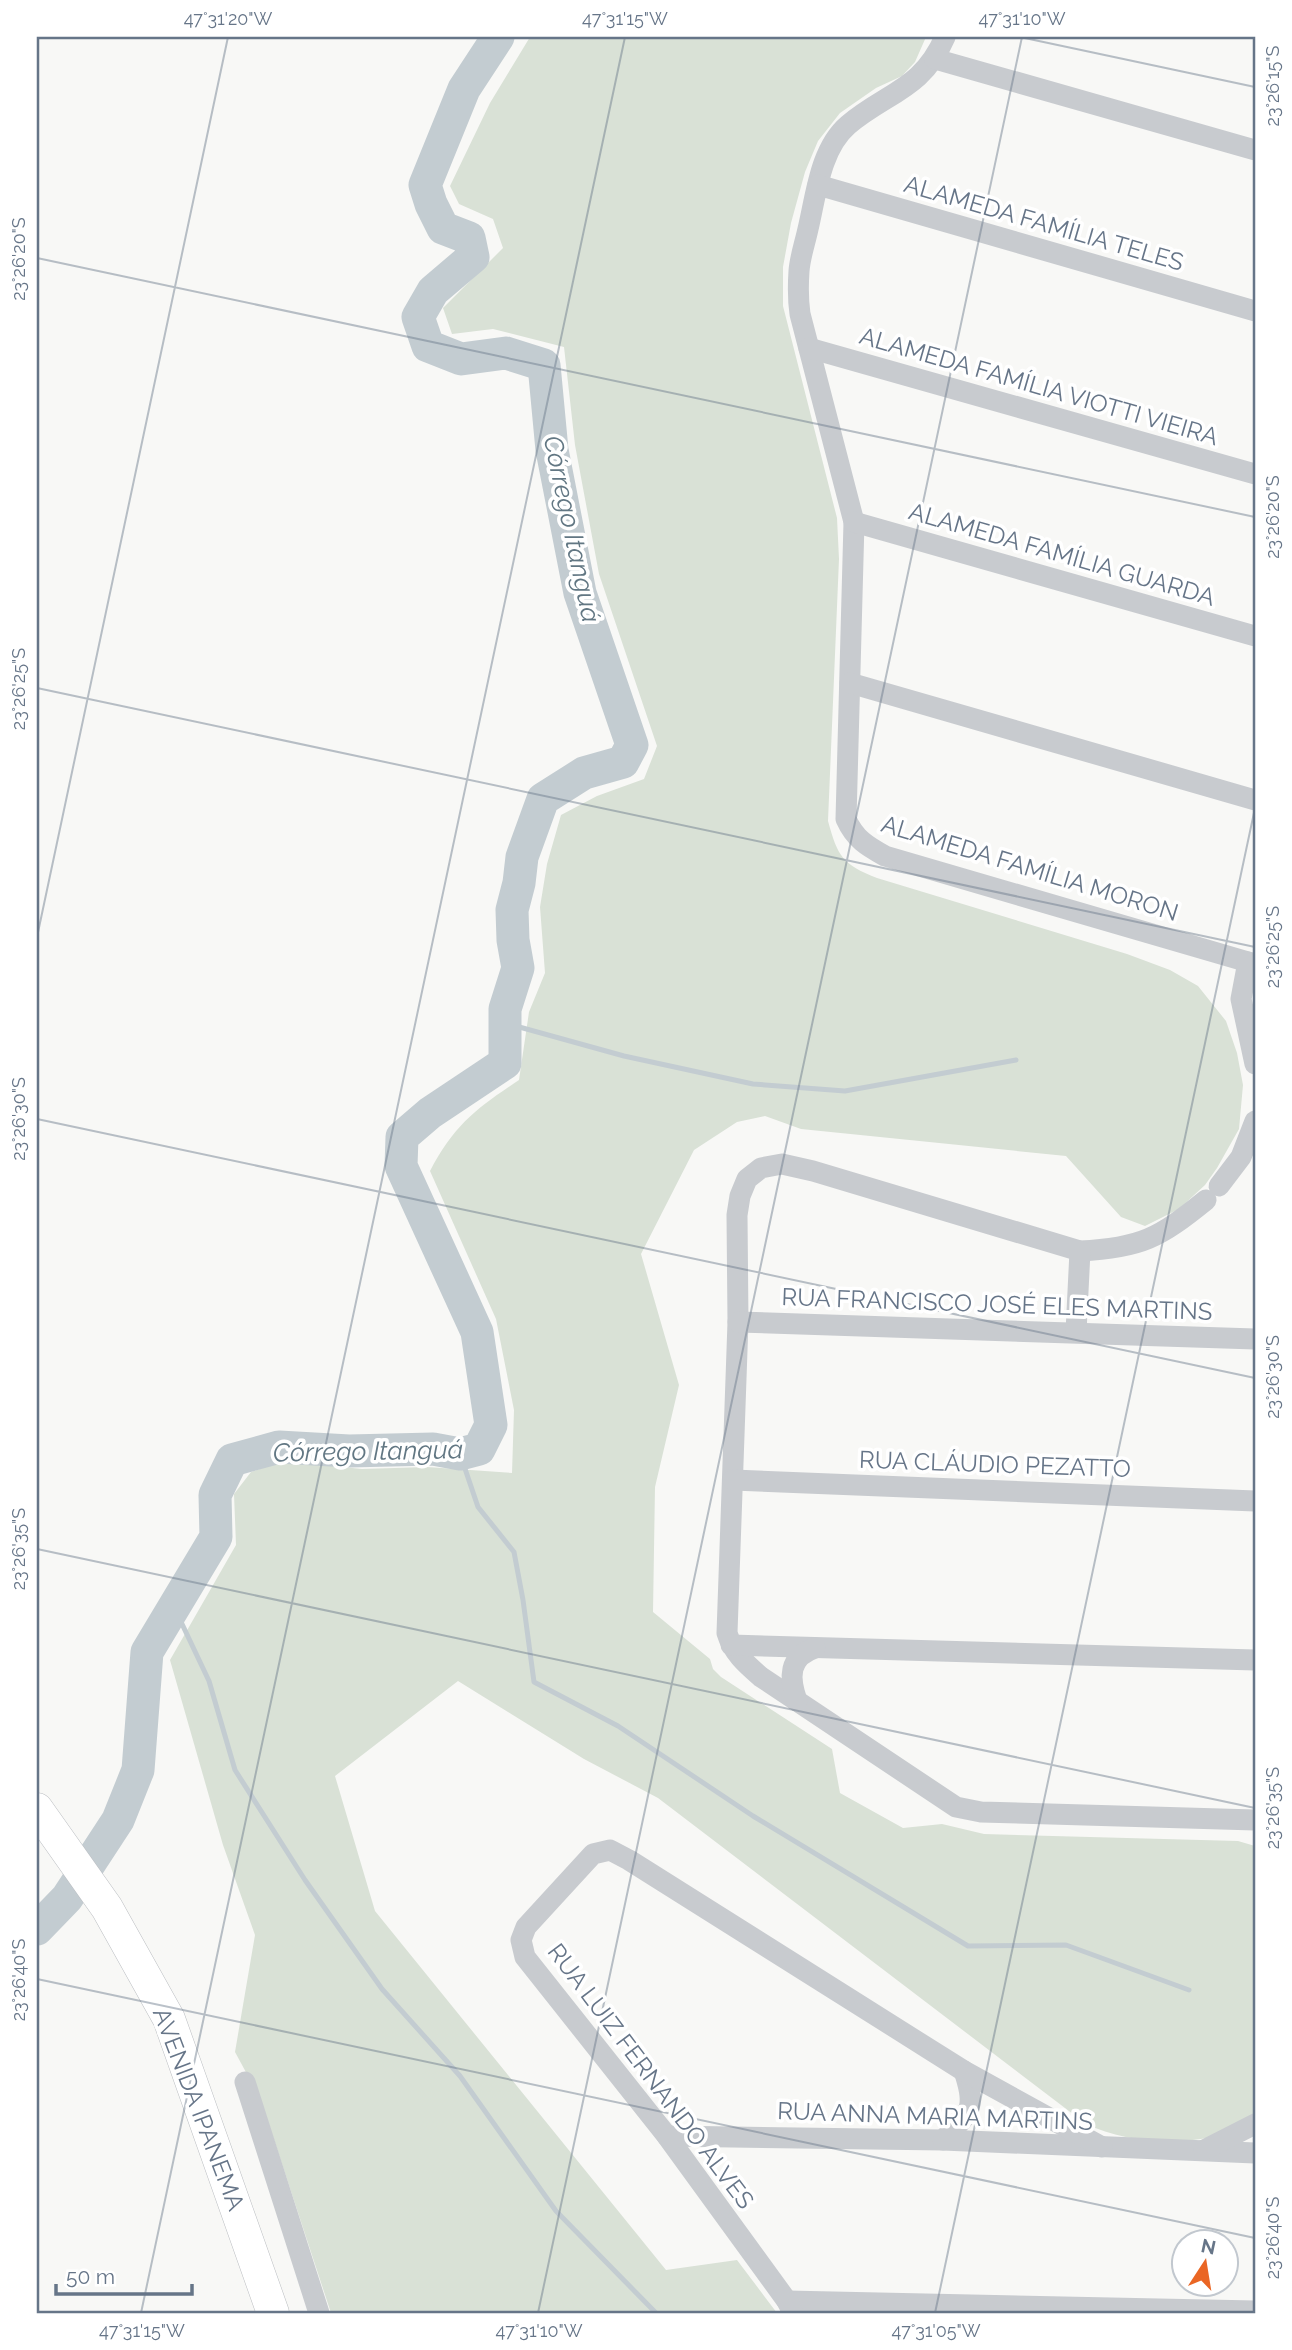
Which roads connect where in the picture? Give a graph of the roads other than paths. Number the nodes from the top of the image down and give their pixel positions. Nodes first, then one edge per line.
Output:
1 (945, 37) edge
2 (935, 59) junction
3 (1255, 150) edge
4 (818, 185) junction
5 (1255, 311) edge
6 (809, 348) junction
7 (1255, 474) edge
8 (854, 522) junction
9 (1255, 636) edge
10 (850, 683) junction
11 (1255, 800) edge
12 (1252, 963) edge
13 (1255, 1064) edge
14 (1255, 1124) edge
15 (1080, 1251) junction
16 (738, 1322) junction
17 (1076, 1332) junction
18 (1255, 1339) edge
19 (733, 1480) junction
20 (1255, 1501) edge
21 (731, 1645) junction
22 (815, 1648) junction
23 (1255, 1660) edge
24 (797, 1701) junction
25 (37, 1809) edge
26 (1255, 1820) edge
27 (964, 2071) junction
28 (245, 2082) dead end
29 (1255, 2124) edge
30 (667, 2136) junction
31 (943, 2140) junction
32 (1102, 2147) junction
33 (1202, 2151) junction
34 (1255, 2153) edge
35 (790, 2307) edge
36 (1255, 2311) edge
37 (273, 2313) edge
38 (319, 2313) edge

1 - 2 street, ALAMEDA FAMÍLIA MORON
2 - 3 street
2 - 4 street, ALAMEDA FAMÍLIA MORON
4 - 5 street, ALAMEDA FAMÍLIA TELES
4 - 6 street, ALAMEDA FAMÍLIA MORON
6 - 7 street, ALAMEDA FAMÍLIA VIOTTI VIEIRA
6 - 8 street, ALAMEDA FAMÍLIA MORON
8 - 9 street, ALAMEDA FAMÍLIA GUARDA
8 - 10 street, ALAMEDA FAMÍLIA MORON
10 - 11 street
10 - 12 street, ALAMEDA FAMÍLIA MORON
12 - 13 street
14 - 15 street
15 - 16 street
15 - 17 street
16 - 17 street, RUA FRANCISCO JOSÉ ELES MARTINS
16 - 19 street
17 - 18 street, RUA FRANCISCO JOSÉ ELES MARTINS
19 - 20 street, RUA CLÁUDIO PEZATTO
19 - 21 street
21 - 22 street
21 - 24 street
22 - 23 street
22 - 24 street
24 - 26 street
25 - 37 main road, AVENIDA IPANEMA
27 - 30 street, RUA LUIZ FERNANDO ALVES
27 - 31 street
27 - 32 street, RUA LUIZ FERNANDO ALVES
28 - 38 street
29 - 33 street
30 - 31 street, RUA ANNA MARIA MARTINS
30 - 35 street, RUA LUIZ FERNANDO ALVES
31 - 32 street, RUA ANNA MARIA MARTINS
32 - 33 street, RUA ANNA MARIA MARTINS
33 - 34 street, RUA ANNA MARIA MARTINS
35 - 36 street

